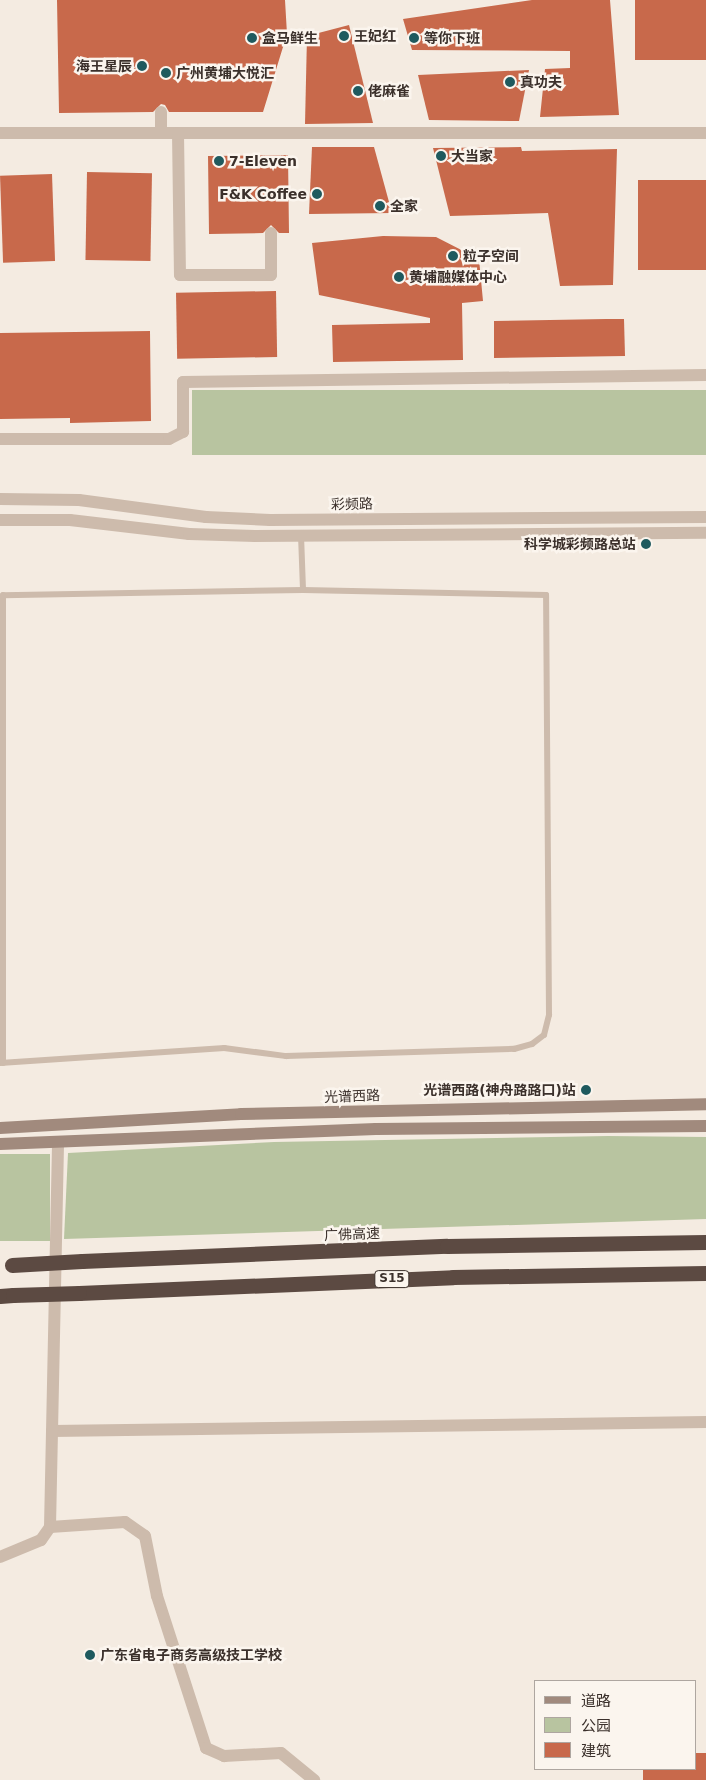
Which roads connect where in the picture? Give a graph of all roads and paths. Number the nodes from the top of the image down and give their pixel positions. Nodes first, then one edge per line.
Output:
1 (161, 112) dead end
2 (0, 133) edge
3 (161, 133) junction
4 (178, 133) junction
5 (706, 133) edge
6 (271, 233) dead end
7 (706, 374) edge
8 (0, 439) edge
9 (0, 499) edge
10 (706, 517) edge
11 (0, 520) edge
12 (706, 533) edge
13 (301, 536) junction
14 (303, 590) junction
15 (2, 1063) edge
16 (706, 1104) edge
17 (706, 1126) edge
18 (0, 1128) edge
19 (58, 1142) junction
20 (0, 1144) edge
21 (706, 1242) edge
22 (6, 1265) edge
23 (706, 1273) edge
24 (7, 1295) edge
25 (706, 1422) edge
26 (52, 1431) junction
27 (50, 1527) junction
28 (0, 1557) edge
29 (314, 1780) edge

1 - 3 street
2 - 3 street
3 - 4 street
4 - 5 street
4 - 6 street
7 - 8 street
9 - 10 street, 彩频路
11 - 13 street
12 - 13 street
13 - 14 lane
14 - 15 lane
14 - 15 lane
16 - 18 main road, 光谱西路
17 - 19 main road
19 - 20 main road
19 - 26 street
21 - 22 highway, 广佛高速 / S15, bridge
23 - 24 highway, S15, bridge
25 - 26 street
26 - 27 street
27 - 28 street
27 - 29 street

